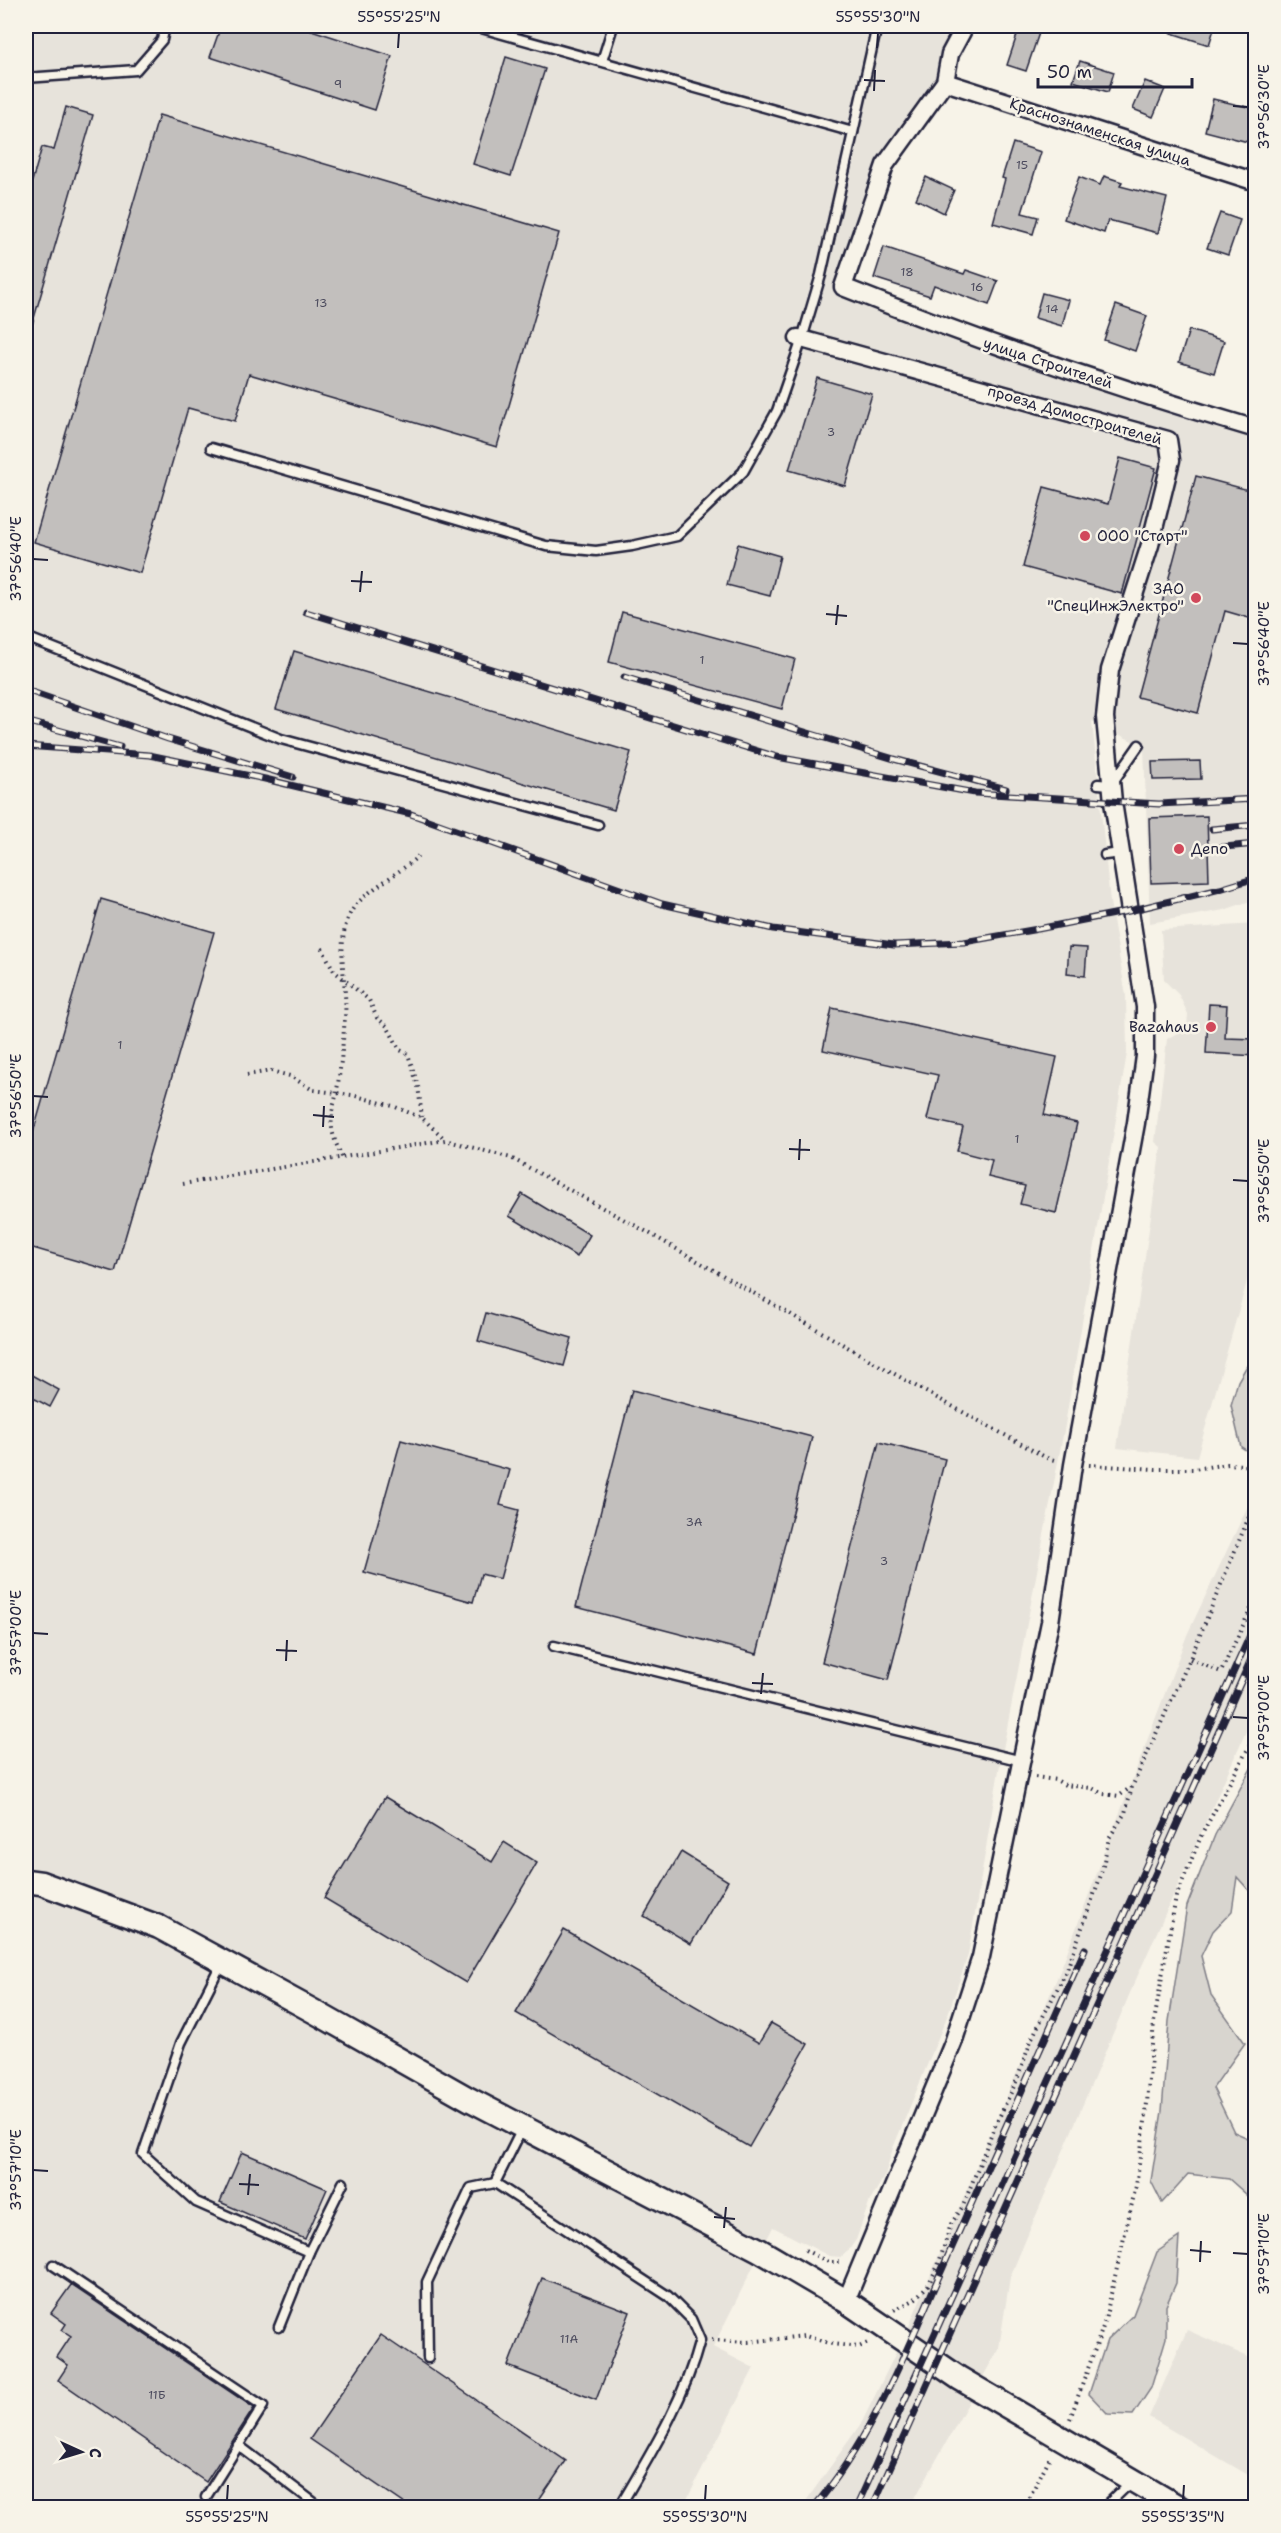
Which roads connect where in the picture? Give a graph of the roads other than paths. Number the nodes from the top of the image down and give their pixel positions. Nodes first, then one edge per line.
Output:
1 (165, 26) edge
2 (474, 26) edge
3 (614, 26) edge
4 (877, 26) edge
5 (964, 26) edge
6 (602, 61) junction
7 (26, 78) edge
8 (945, 82) junction
9 (854, 132) junction
10 (1256, 182) edge
11 (800, 339) junction
12 (1256, 429) edge
13 (211, 448) dead end
14 (26, 638) edge
15 (1139, 745) dead end
16 (1107, 790) junction
17 (598, 825) dead end
18 (555, 1646) dead end
19 (1023, 1762) junction
20 (26, 1881) edge
21 (222, 1961) junction
22 (523, 2127) junction
23 (343, 2183) dead end
24 (495, 2183) junction
25 (309, 2252) junction
26 (53, 2265) dead end
27 (846, 2301) junction
28 (279, 2327) dead end
29 (428, 2358) dead end
30 (238, 2445) junction
31 (1133, 2481) junction
32 (206, 2497) dead end
33 (321, 2508) edge
34 (620, 2508) edge
35 (1104, 2508) edge
36 (1180, 2508) edge

1 - 7 lane
2 - 6 lane
3 - 6 lane
4 - 9 lane
5 - 8 street
6 - 9 lane
8 - 10 street, Краснознаменская улица
8 - 12 street, улица Строителей
9 - 11 lane
11 - 13 lane
11 - 16 street, проезд Домостроителей
14 - 17 lane
15 - 16 lane
16 - 19 street
18 - 19 lane
19 - 27 street
20 - 21 street
21 - 22 street
21 - 25 lane
22 - 24 lane
22 - 27 street
23 - 25 lane
24 - 29 lane
24 - 34 lane
25 - 28 lane
26 - 30 lane
27 - 31 street
30 - 32 lane
30 - 33 lane
31 - 35 lane
31 - 36 street

